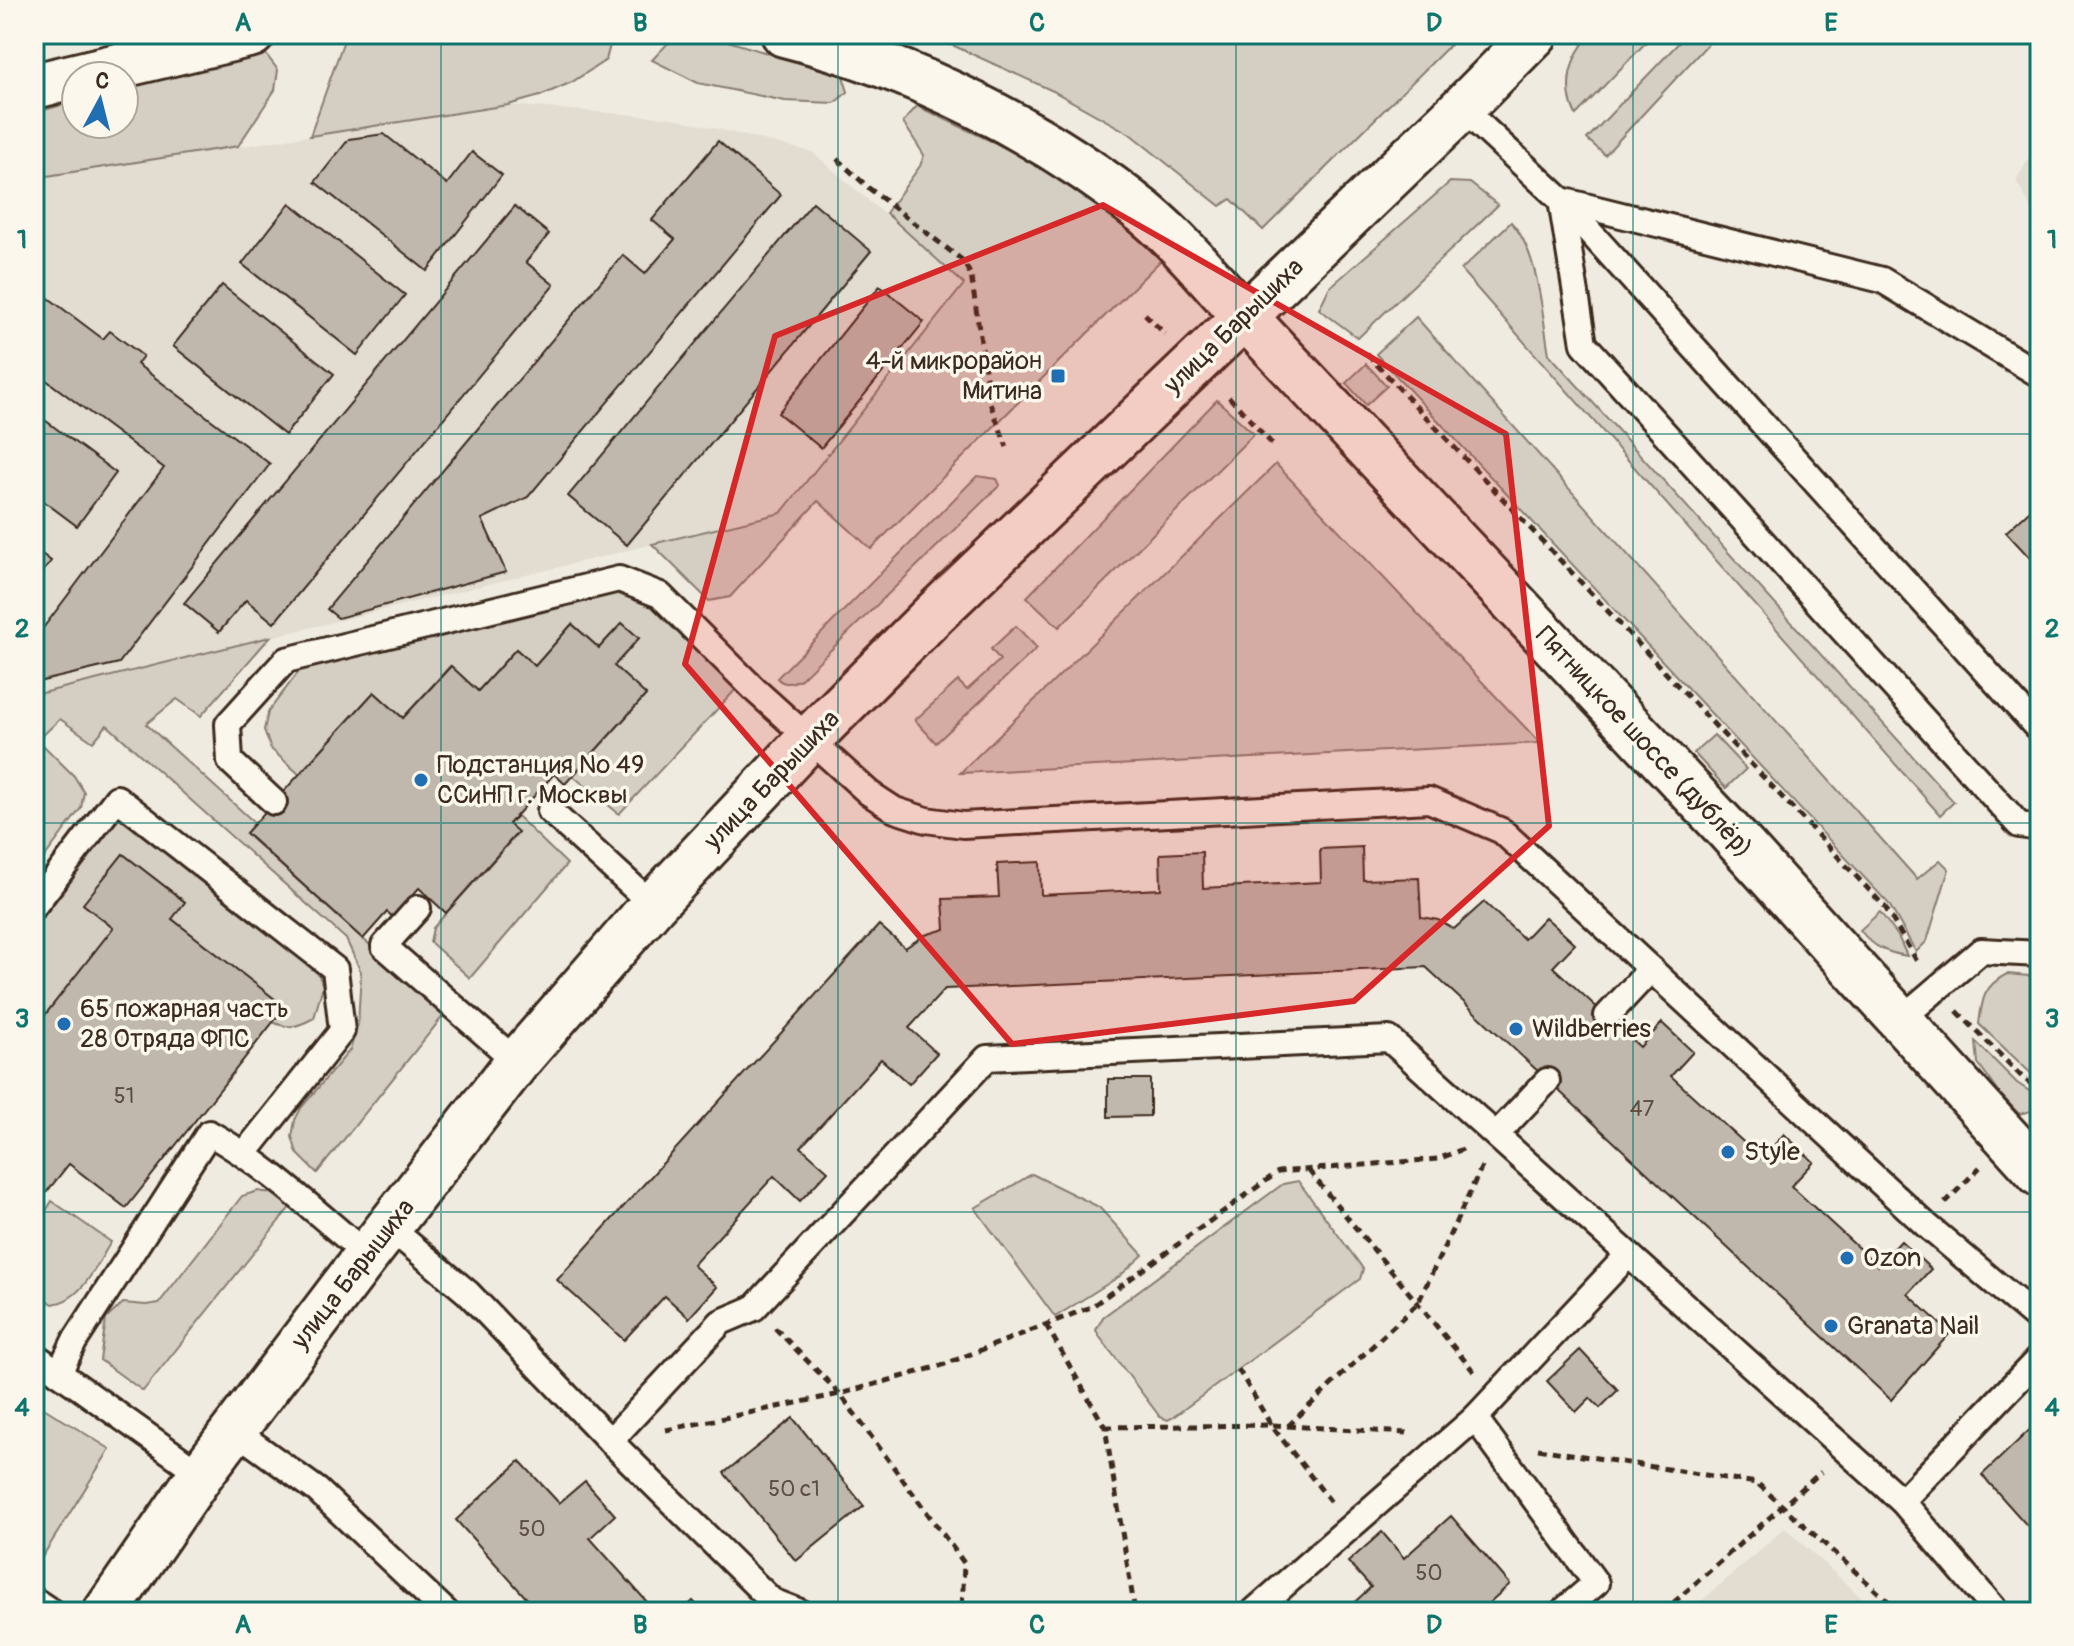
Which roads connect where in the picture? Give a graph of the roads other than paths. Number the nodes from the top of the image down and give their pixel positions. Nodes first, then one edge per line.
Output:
1 (252, 34) edge
2 (799, 36) edge
3 (1523, 38) edge
4 (34, 86) edge
5 (1462, 108) junction
6 (1561, 200) junction
7 (1243, 315) junction
8 (2040, 375) edge
9 (2040, 731) edge
10 (809, 739) junction
11 (274, 802) dead end
12 (550, 811) dead end
13 (2040, 828) edge
14 (653, 905) junction
15 (34, 906) edge
16 (418, 908) dead end
17 (2040, 954) edge
18 (1651, 969) junction
19 (1607, 1016) dead end
20 (1900, 1020) junction
21 (517, 1062) junction
22 (1547, 1081) dead end
23 (1497, 1134) junction
24 (245, 1153) junction
25 (2040, 1174) edge
26 (378, 1241) junction
27 (1628, 1255) junction
28 (2040, 1321) edge
29 (34, 1355) edge
30 (2040, 1357) edge
31 (59, 1373) junction
32 (1475, 1418) junction
33 (234, 1430) junction
34 (610, 1441) junction
35 (201, 1474) junction
36 (1902, 1501) junction
37 (34, 1600) edge
38 (52, 1612) edge
39 (106, 1612) edge
40 (446, 1612) edge
41 (800, 1612) edge
42 (1253, 1612) edge
43 (1562, 1612) edge
44 (1997, 1612) edge

1 - 4 main road
2 - 7 main road, Пятницкое шоссе (дублёр)
3 - 5 main road, улица Барышиха
5 - 6 lane
5 - 7 main road, улица Барышиха
6 - 8 lane
6 - 9 lane
6 - 13 lane
7 - 10 main road, улица Барышиха
7 - 20 main road, Пятницкое шоссе (дублёр)
10 - 11 lane
10 - 14 main road, улица Барышиха
10 - 18 lane
12 - 14 lane
14 - 21 main road, улица Барышиха
15 - 24 lane
16 - 21 lane
17 - 20 lane
18 - 19 lane
18 - 28 lane
20 - 25 main road, Пятницкое шоссе (дублёр)
21 - 26 main road, улица Барышиха
22 - 23 lane
23 - 27 lane
23 - 34 lane
24 - 26 lane
24 - 31 lane
26 - 33 main road, улица Барышиха
26 - 34 lane
27 - 32 lane
27 - 36 lane
29 - 31 lane
30 - 36 lane
31 - 35 lane
32 - 42 lane
32 - 43 lane
33 - 35 main road, улица Барышиха
33 - 40 lane
34 - 41 lane
35 - 39 main road, улица Барышиха
36 - 44 lane
37 - 38 lane

